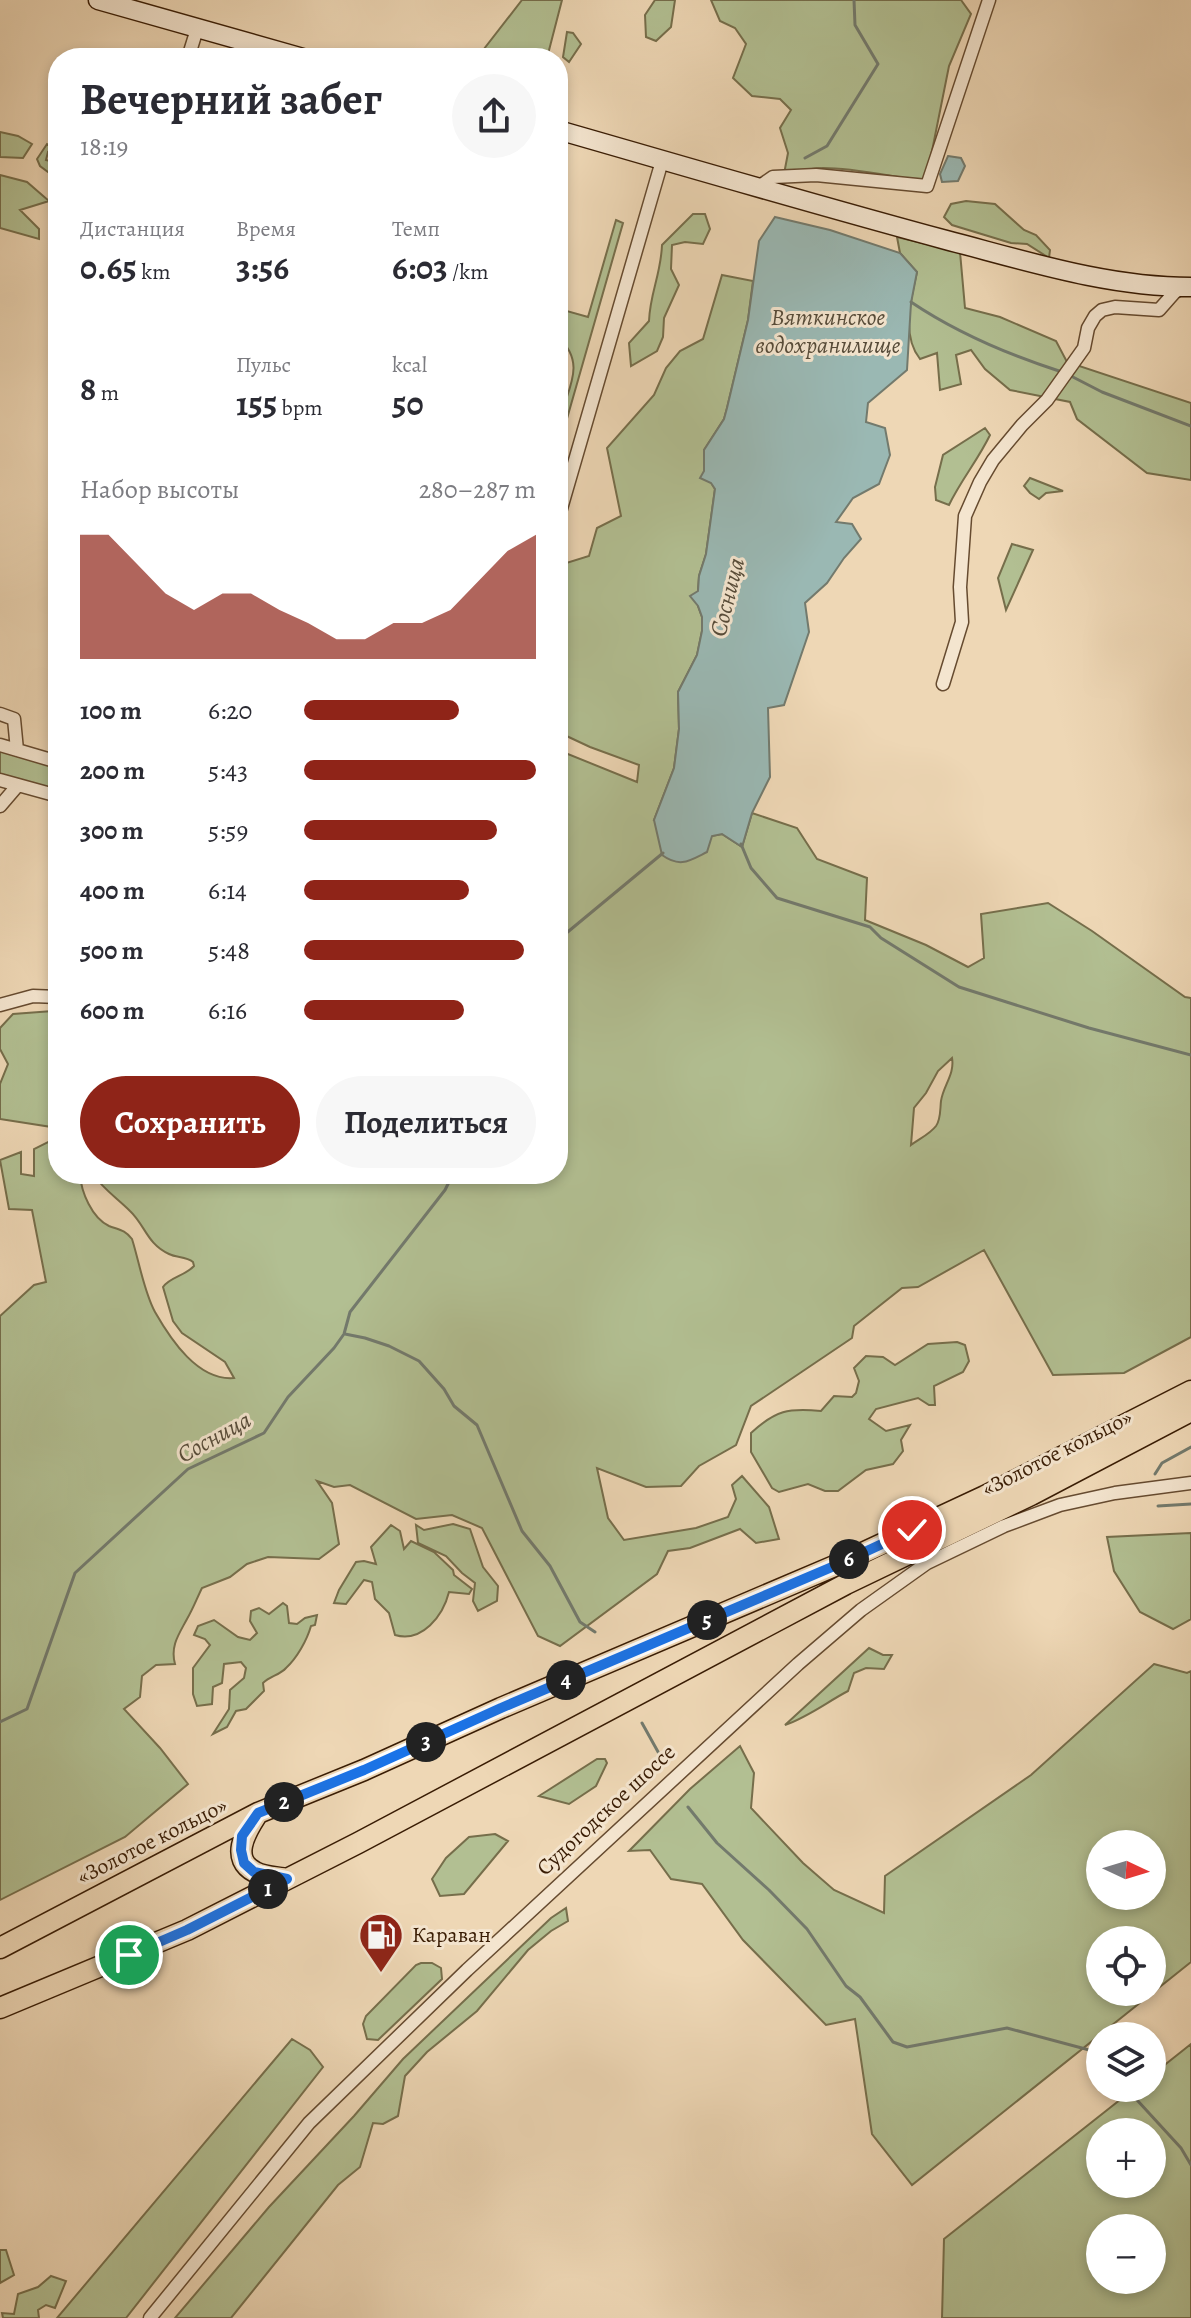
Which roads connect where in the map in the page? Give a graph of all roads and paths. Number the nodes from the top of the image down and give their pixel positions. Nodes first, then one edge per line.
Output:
1 (98, 0) edge
2 (989, 0) edge
3 (197, 29) junction
4 (191, 48) edge
5 (266, 48) edge
6 (568, 133) edge
7 (662, 161) junction
8 (757, 188) junction
9 (1188, 286) edge
10 (568, 485) edge
11 (943, 684) dead end
12 (0, 714) edge
13 (0, 745) edge
14 (17, 750) junction
15 (48, 759) edge
16 (0, 780) edge
17 (18, 785) junction
18 (48, 793) edge
19 (0, 806) edge
20 (48, 997) edge
21 (0, 1005) edge
22 (1191, 1391) edge
23 (1191, 1411) edge
24 (1191, 1483) edge
25 (258, 1813) junction
26 (287, 1879) junction
27 (0, 1948) edge
28 (0, 2008) edge
29 (150, 2318) edge

1 - 3 street
2 - 8 street
3 - 4 street
3 - 5 street
6 - 7 street
7 - 8 street
7 - 10 street
8 - 9 street
9 - 11 street
12 - 14 street
13 - 14 street
14 - 15 street
16 - 17 street
17 - 18 street
17 - 19 street
20 - 21 street
22 - 25 main road, «Золотое кольцо»
23 - 26 main road, «Золотое кольцо»
24 - 29 street, Судогодское шоссе
25 - 26 main road
25 - 27 main road, «Золотое кольцо»
26 - 28 main road, «Золотое кольцо»

